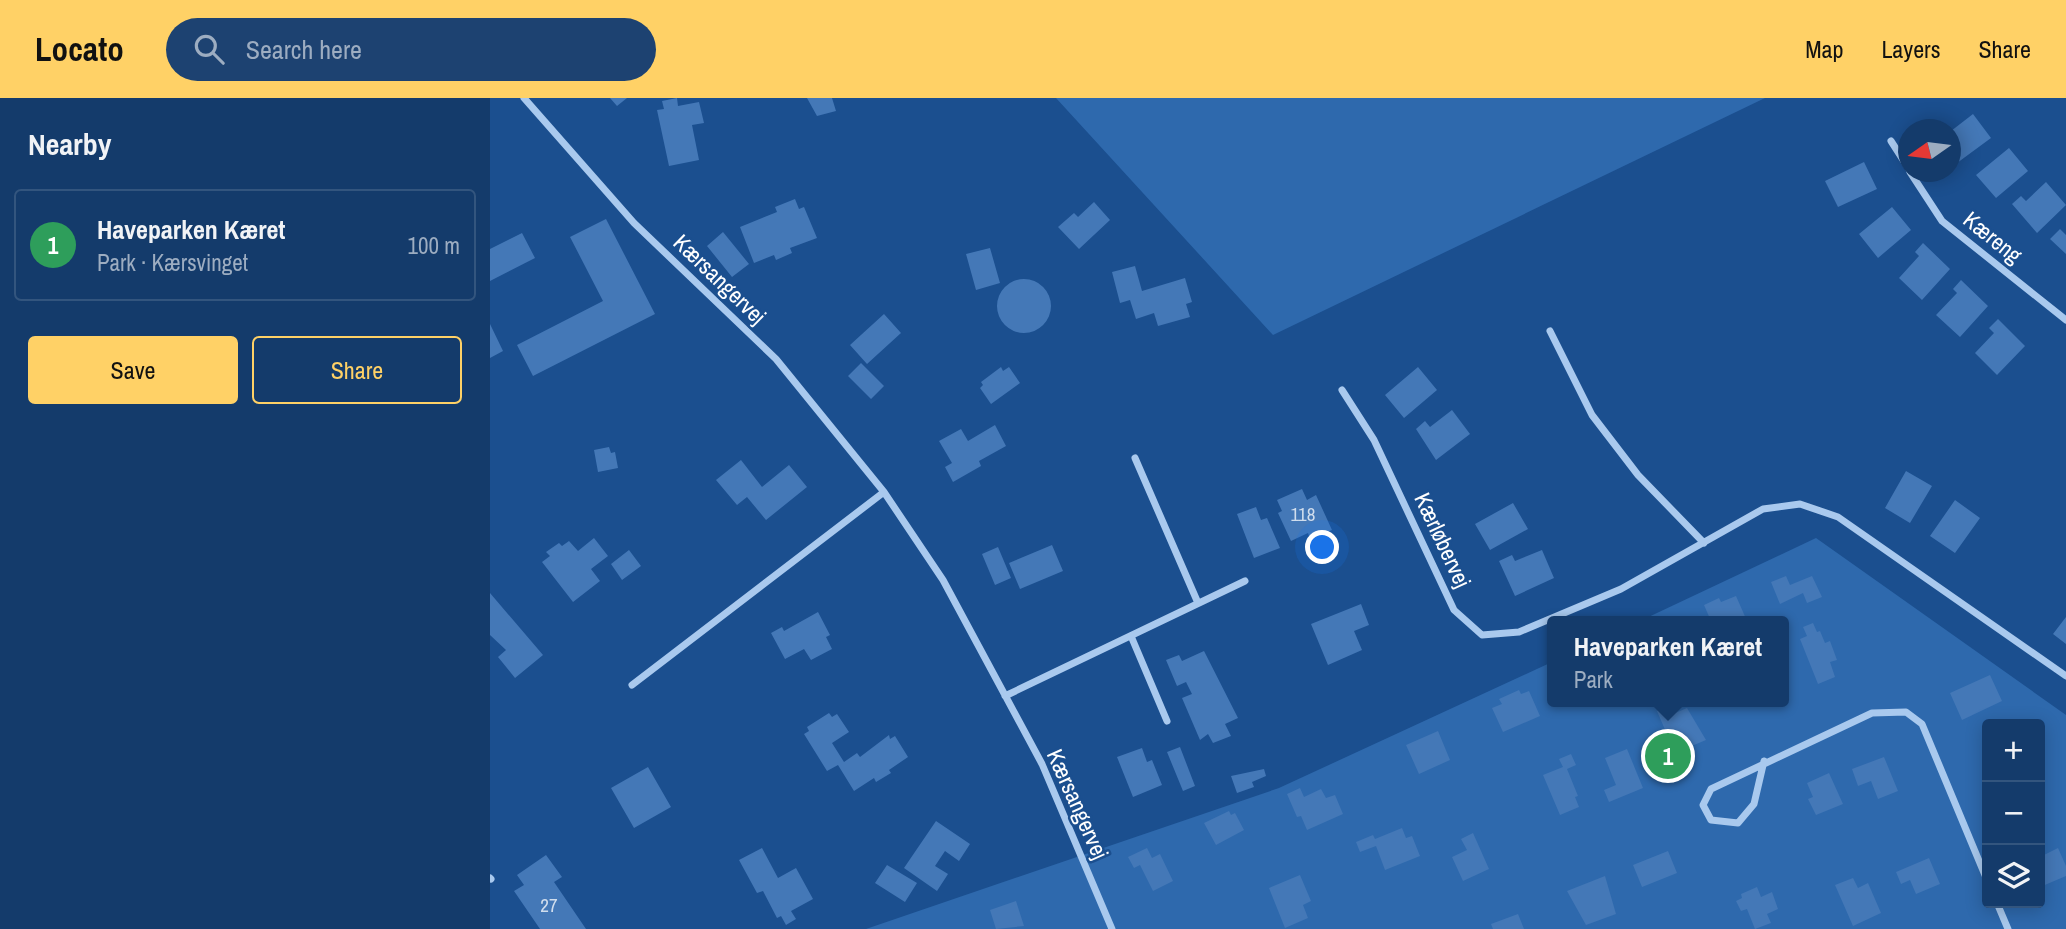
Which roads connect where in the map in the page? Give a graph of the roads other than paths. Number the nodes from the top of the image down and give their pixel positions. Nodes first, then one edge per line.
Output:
1 (524, 98) edge
2 (1891, 141) dead end
3 (1898, 152) edge
4 (1917, 182) edge
5 (2066, 320) edge
6 (1549, 331) dead end
7 (1342, 390) dead end
8 (1135, 458) dead end
9 (884, 492) junction
10 (1703, 543) junction
11 (1245, 581) dead end
12 (1199, 603) junction
13 (1557, 616) edge
14 (1547, 620) edge
15 (1130, 636) junction
16 (2066, 676) edge
17 (632, 685) dead end
18 (1005, 696) junction
19 (1167, 721) dead end
20 (1765, 761) junction
21 (1982, 868) edge
22 (1999, 908) edge
23 (1112, 929) edge
24 (2008, 929) edge

1 - 9 street, Kærsangervej
2 - 3 street, Kæreng
4 - 5 street, Kæreng
6 - 10 street
7 - 14 street, Kærløbervej
8 - 12 street
9 - 17 street
9 - 18 street, Kærsangervej
10 - 13 street, Kærløbervej
10 - 16 street, Kærløbervej
11 - 12 street
12 - 15 street
15 - 18 street
15 - 19 street
18 - 23 street, Kærsangervej
20 - 20 street
20 - 21 street
22 - 24 street

